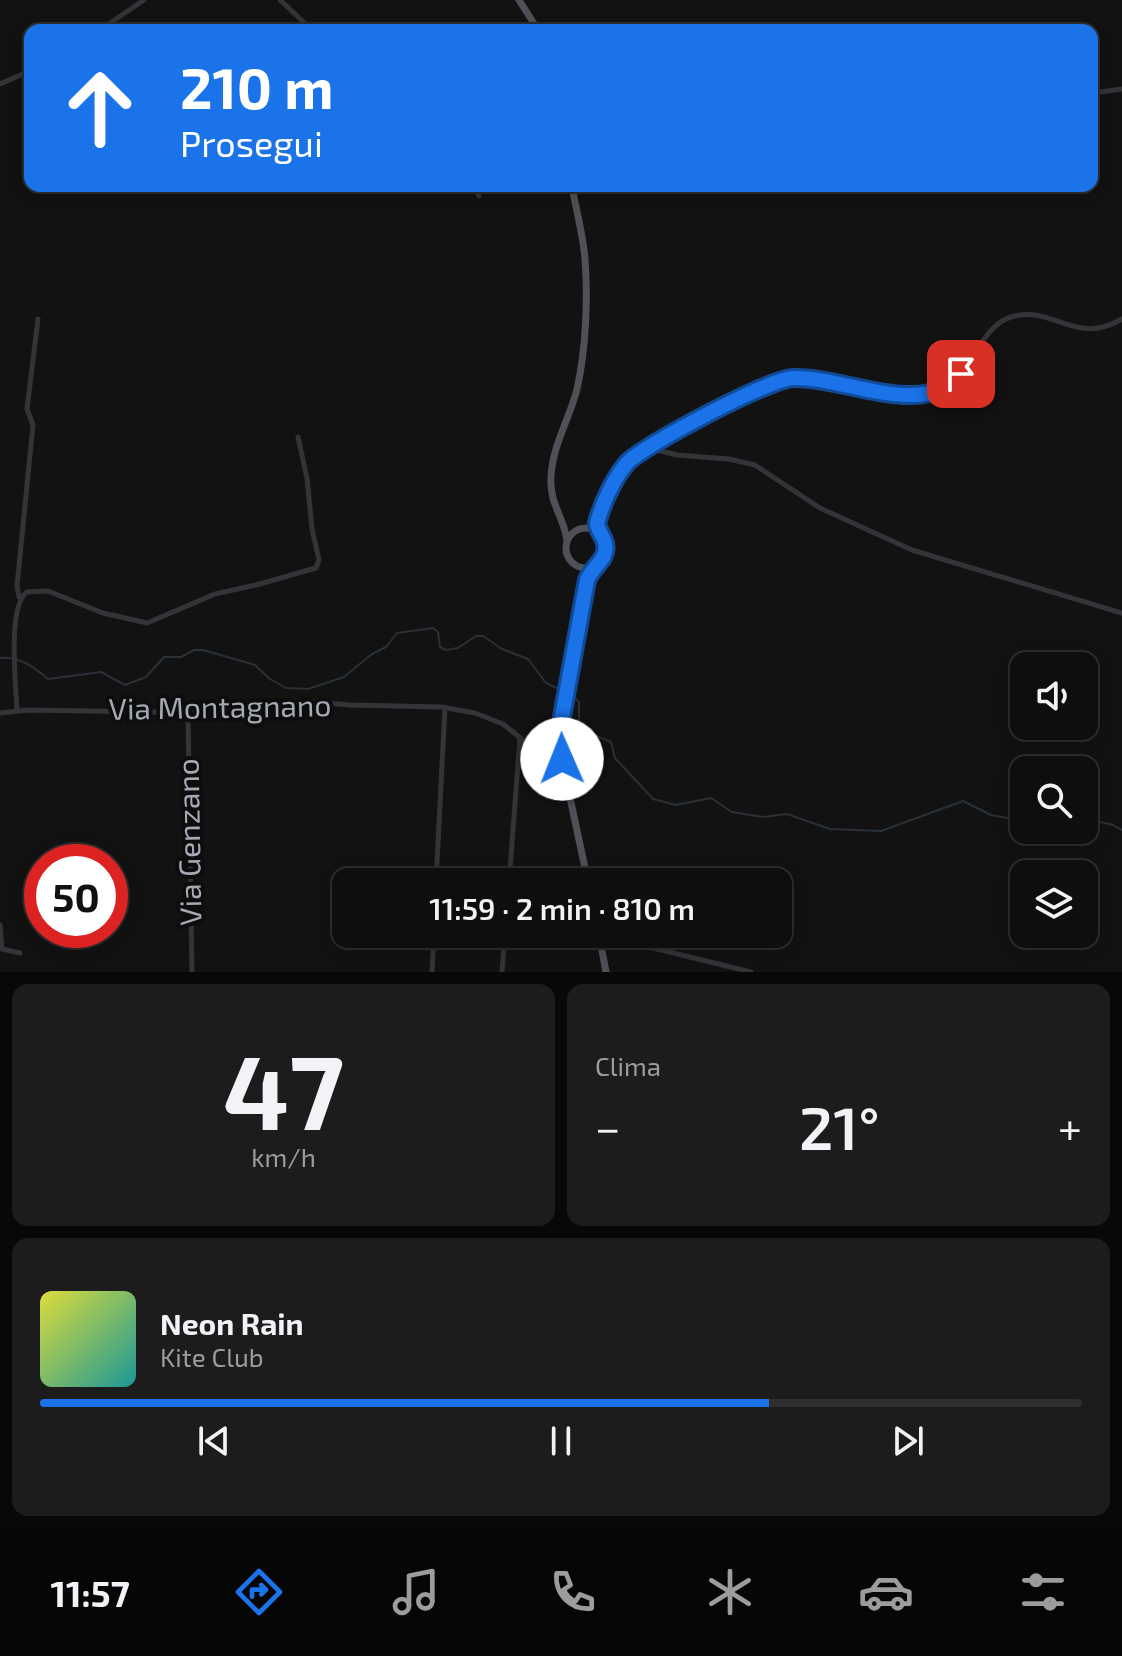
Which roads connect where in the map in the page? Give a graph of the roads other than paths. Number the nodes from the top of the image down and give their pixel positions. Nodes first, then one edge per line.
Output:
1 (144, 0) edge
2 (280, 0) edge
3 (519, 0) edge
4 (109, 24) edge
5 (306, 24) edge
6 (534, 24) edge
7 (24, 74) edge
8 (0, 84) edge
9 (1122, 89) edge
10 (1098, 92) edge
11 (477, 192) edge
12 (573, 192) edge
13 (479, 196) dead end
14 (38, 319) dead end
15 (1122, 319) edge
16 (298, 437) dead end
17 (649, 448) junction
18 (599, 517) junction
19 (562, 524) junction
20 (582, 529) junction
21 (600, 535) junction
22 (567, 542) junction
23 (576, 565) junction
24 (595, 566) junction
25 (586, 589) junction
26 (20, 598) junction
27 (1122, 613) edge
28 (445, 707) junction
29 (17, 711) junction
30 (0, 713) edge
31 (188, 713) junction
32 (520, 737) junction
33 (565, 774) junction
34 (437, 868) edge
35 (510, 868) edge
36 (585, 868) edge
37 (0, 925) edge
38 (433, 948) edge
39 (504, 948) edge
40 (602, 948) edge
41 (653, 948) edge
42 (20, 953) dead end
43 (192, 972) edge
44 (432, 972) edge
45 (502, 972) edge
46 (606, 972) edge
47 (751, 972) edge

1 - 4 street
2 - 5 street
3 - 6 main road
7 - 8 street
9 - 10 street
11 - 13 street
12 - 19 main road
14 - 26 street
15 - 17 street
16 - 26 street
17 - 18 street
17 - 27 street
18 - 20 street
18 - 21 street
19 - 20 main road
19 - 22 main road
20 - 21 main road
20 - 22 main road
21 - 24 main road
22 - 23 main road
23 - 24 main road
23 - 25 main road
24 - 25 main road
25 - 33 main road
26 - 29 street
28 - 31 street, Via Montagnano
28 - 32 street, Via Montagnano
28 - 34 street
29 - 30 street, Via Montagnano
29 - 31 street, Via Montagnano
31 - 43 street, Via Genzano
32 - 33 street, Via Montagnano
32 - 35 street
33 - 36 main road
37 - 42 street
38 - 44 street
39 - 45 street
40 - 46 main road
41 - 47 street

